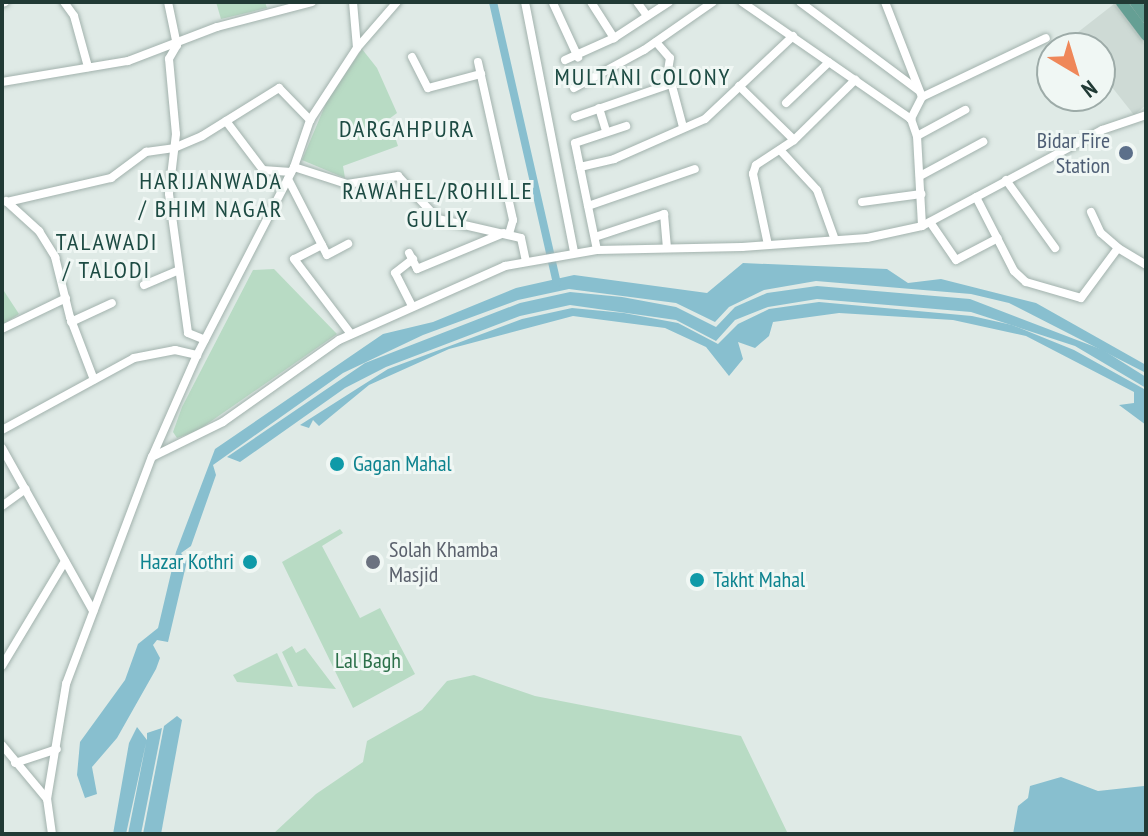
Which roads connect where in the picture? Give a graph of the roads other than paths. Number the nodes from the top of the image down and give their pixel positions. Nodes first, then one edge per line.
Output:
1 (64, 2) edge
2 (168, 2) edge
3 (312, 2) edge
4 (353, 2) edge
5 (397, 2) edge
6 (525, 2) edge
7 (591, 2) edge
8 (637, 2) edge
9 (669, 2) edge
10 (713, 2) edge
11 (742, 2) edge
12 (800, 2) edge
13 (885, 2) edge
14 (1121, 2) edge
15 (1135, 2) edge
16 (553, 3) edge
17 (647, 16) junction
18 (1146, 17) edge
19 (1146, 35) edge
20 (793, 36) junction
21 (614, 38) junction
22 (656, 42) junction
23 (1036, 42) edge
24 (177, 45) junction
25 (357, 48) junction
26 (412, 57) dead end
27 (578, 57) junction
28 (565, 60) dead end
29 (478, 62) dead end
30 (829, 62) junction
31 (88, 67) junction
32 (481, 74) junction
33 (855, 80) junction
34 (2, 82) edge
35 (674, 83) junction
36 (739, 86) junction
37 (574, 88) dead end
38 (920, 93) junction
39 (786, 103) dead end
40 (599, 108) junction
41 (965, 110) dead end
42 (1146, 115) edge
43 (575, 117) dead end
44 (911, 119) junction
45 (310, 120) junction
46 (226, 121) junction
47 (626, 126) dead end
48 (683, 127) junction
49 (606, 131) junction
50 (917, 136) junction
51 (794, 140) junction
52 (983, 142) dead end
53 (174, 148) junction
54 (780, 150) junction
55 (580, 167) junction
56 (695, 169) dead end
57 (291, 173) junction
58 (920, 176) junction
59 (1006, 180) junction
60 (921, 194) junction
61 (976, 197) junction
62 (4, 200) edge
63 (862, 202) dead end
64 (588, 206) junction
65 (1091, 212) dead end
66 (926, 224) junction
67 (507, 233) junction
68 (595, 237) junction
69 (998, 238) junction
70 (835, 240) junction
71 (348, 244) dead end
72 (322, 245) junction
73 (768, 245) junction
74 (667, 248) junction
75 (1055, 248) dead end
76 (1118, 248) junction
77 (597, 250) junction
78 (574, 252) junction
79 (529, 261) junction
80 (1146, 265) edge
81 (179, 270) junction
82 (144, 285) dead end
83 (66, 298) junction
84 (112, 303) dead end
85 (412, 306) junction
86 (71, 322) junction
87 (2, 329) edge
88 (351, 334) junction
89 (205, 340) junction
90 (197, 355) junction
91 (94, 380) junction
92 (2, 430) edge
93 (2, 448) edge
94 (152, 457) junction
95 (25, 489) junction
96 (2, 506) edge
97 (65, 561) junction
98 (93, 611) junction
99 (2, 666) edge
100 (2, 745) edge
101 (57, 749) junction
102 (15, 763) junction
103 (47, 799) junction
104 (52, 834) edge

1 - 31 street
2 - 24 street
3 - 24 street
4 - 25 street
5 - 25 street
6 - 78 street
7 - 21 street
8 - 17 street
9 - 17 street
10 - 22 street
11 - 20 street
12 - 38 street
13 - 38 street
14 - 19 main road
15 - 18 main road
16 - 27 street
17 - 21 street
20 - 30 street
20 - 36 street
21 - 27 street
22 - 35 street
22 - 37 street
23 - 38 street
24 - 31 street
24 - 53 street
25 - 45 street
26 - 32 street
27 - 28 street
29 - 32 street
30 - 33 street
30 - 39 street
31 - 34 street
32 - 67 street
33 - 44 street
33 - 51 street
35 - 40 street
35 - 48 street
36 - 48 street
36 - 51 street
38 - 44 street
40 - 43 street
40 - 49 street
41 - 50 street
42 - 59 street
44 - 50 street
45 - 46 street
45 - 57 street
46 - 53 street
46 - 57 street
47 - 49 street
48 - 55 street
49 - 55 street
50 - 58 street
51 - 54 street
52 - 58 street
53 - 62 street
53 - 81 street
54 - 70 street
54 - 73 street
55 - 64 street
56 - 64 street
57 - 67 street
57 - 72 street
57 - 89 street
58 - 60 street
59 - 61 street
59 - 75 street
60 - 63 street
60 - 66 street
61 - 66 street
61 - 69 street
62 - 83 street
64 - 68 street
65 - 76 street
66 - 69 street
66 - 70 street
67 - 79 street
67 - 85 street
68 - 74 street
68 - 77 street
69 - 76 street
70 - 73 street
71 - 72 street
72 - 88 street
73 - 74 street
74 - 77 street
76 - 80 street
77 - 78 street
78 - 79 street
79 - 85 street
81 - 82 street
81 - 89 street
83 - 86 street
83 - 87 street
84 - 86 street
85 - 88 street
86 - 91 street
88 - 94 street
89 - 90 street
90 - 91 street
90 - 94 street
91 - 92 street
93 - 95 street
94 - 98 street
95 - 96 street
95 - 97 street
97 - 98 street
97 - 99 street
98 - 101 street
100 - 102 street
101 - 102 street
101 - 103 street
102 - 103 street
103 - 104 street

